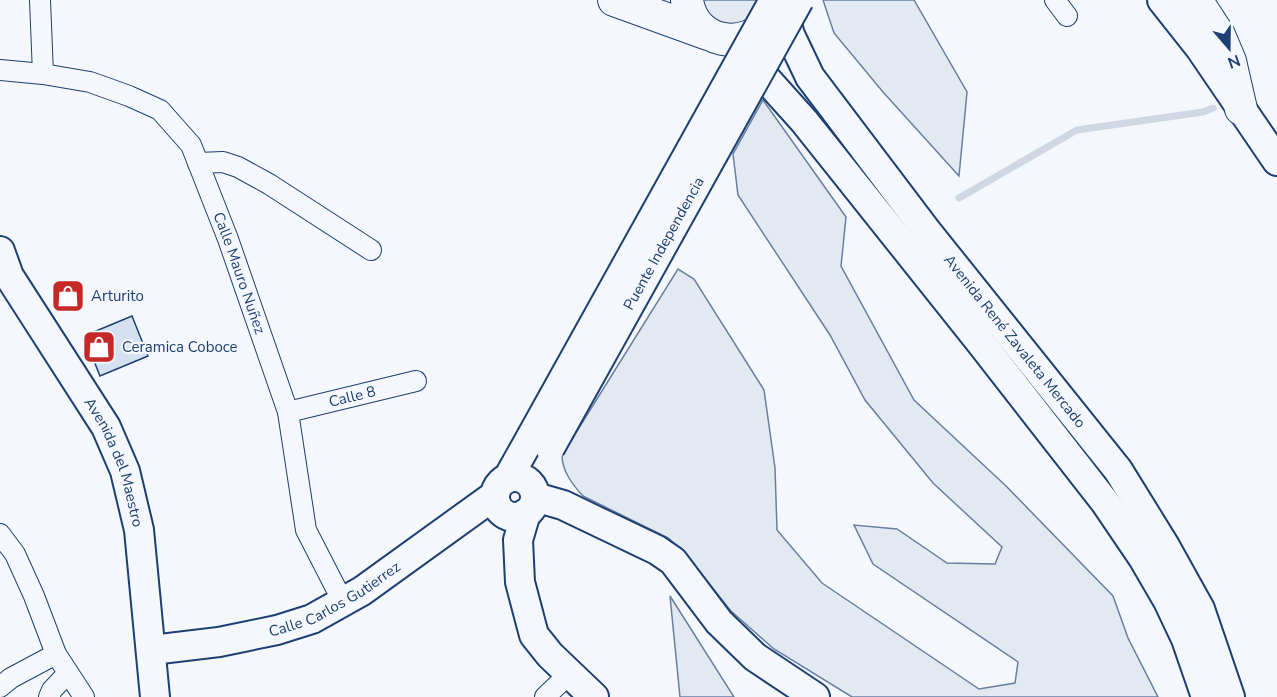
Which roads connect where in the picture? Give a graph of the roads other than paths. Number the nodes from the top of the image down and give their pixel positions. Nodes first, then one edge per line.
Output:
1 (40, 0) edge
2 (614, 0) edge
3 (687, 0) edge
4 (778, 0) edge
5 (799, 0) edge
6 (1142, 0) edge
7 (1162, 0) edge
8 (1190, 13) edge
9 (720, 37) junction
10 (0, 70) edge
11 (43, 74) junction
12 (1241, 109) joint
13 (1277, 161) edge
14 (198, 163) junction
15 (371, 250) dead end
16 (3, 274) edge
17 (416, 381) dead end
18 (288, 412) junction
19 (541, 443) junction
20 (502, 486) junction
21 (532, 500) junction
22 (0, 534) edge
23 (343, 602) junction
24 (152, 650) junction
25 (56, 654) junction
26 (68, 673) junction
27 (570, 674) junction
28 (4, 679) edge
29 (49, 697) edge
30 (84, 697) edge
31 (155, 697) edge
32 (544, 697) edge
33 (594, 697) edge
34 (815, 697) edge
35 (1206, 697) edge
36 (1230, 697) edge

1 - 11 street
2 - 9 main road
3 - 9 main road
4 - 9 main road
4 - 19 main road, Puente Independencia, bridge
4 - 36 main road, Avenida René Zavaleta Mercado
5 - 19 main road, Puente Independencia, bridge
6 - 8 main road
7 - 8 main road
8 - 12 main road
9 - 35 main road, Avenida René Zavaleta Mercado
10 - 11 street, Calle Mauro Nuñez
11 - 14 street, Calle Mauro Nuñez
12 - 13 main road
14 - 15 street
14 - 18 street, Calle Mauro Nuñez
16 - 24 main road, Avenida del Maestro
17 - 18 street, Calle 8
18 - 23 street, Calle Mauro Nuñez
19 - 20 main road, Puente Independencia
19 - 21 main road, Puente Independencia
20 - 21 main road
20 - 23 main road, Calle Carlos Gutierrez
21 - 27 main road, Puente Independencia
21 - 34 main road
22 - 25 street
23 - 24 main road, Calle Carlos Gutierrez
24 - 31 main road, Avenida del Maestro
25 - 26 street
25 - 28 street
26 - 29 street
26 - 30 street
27 - 32 street
27 - 33 main road, Puente Independencia

